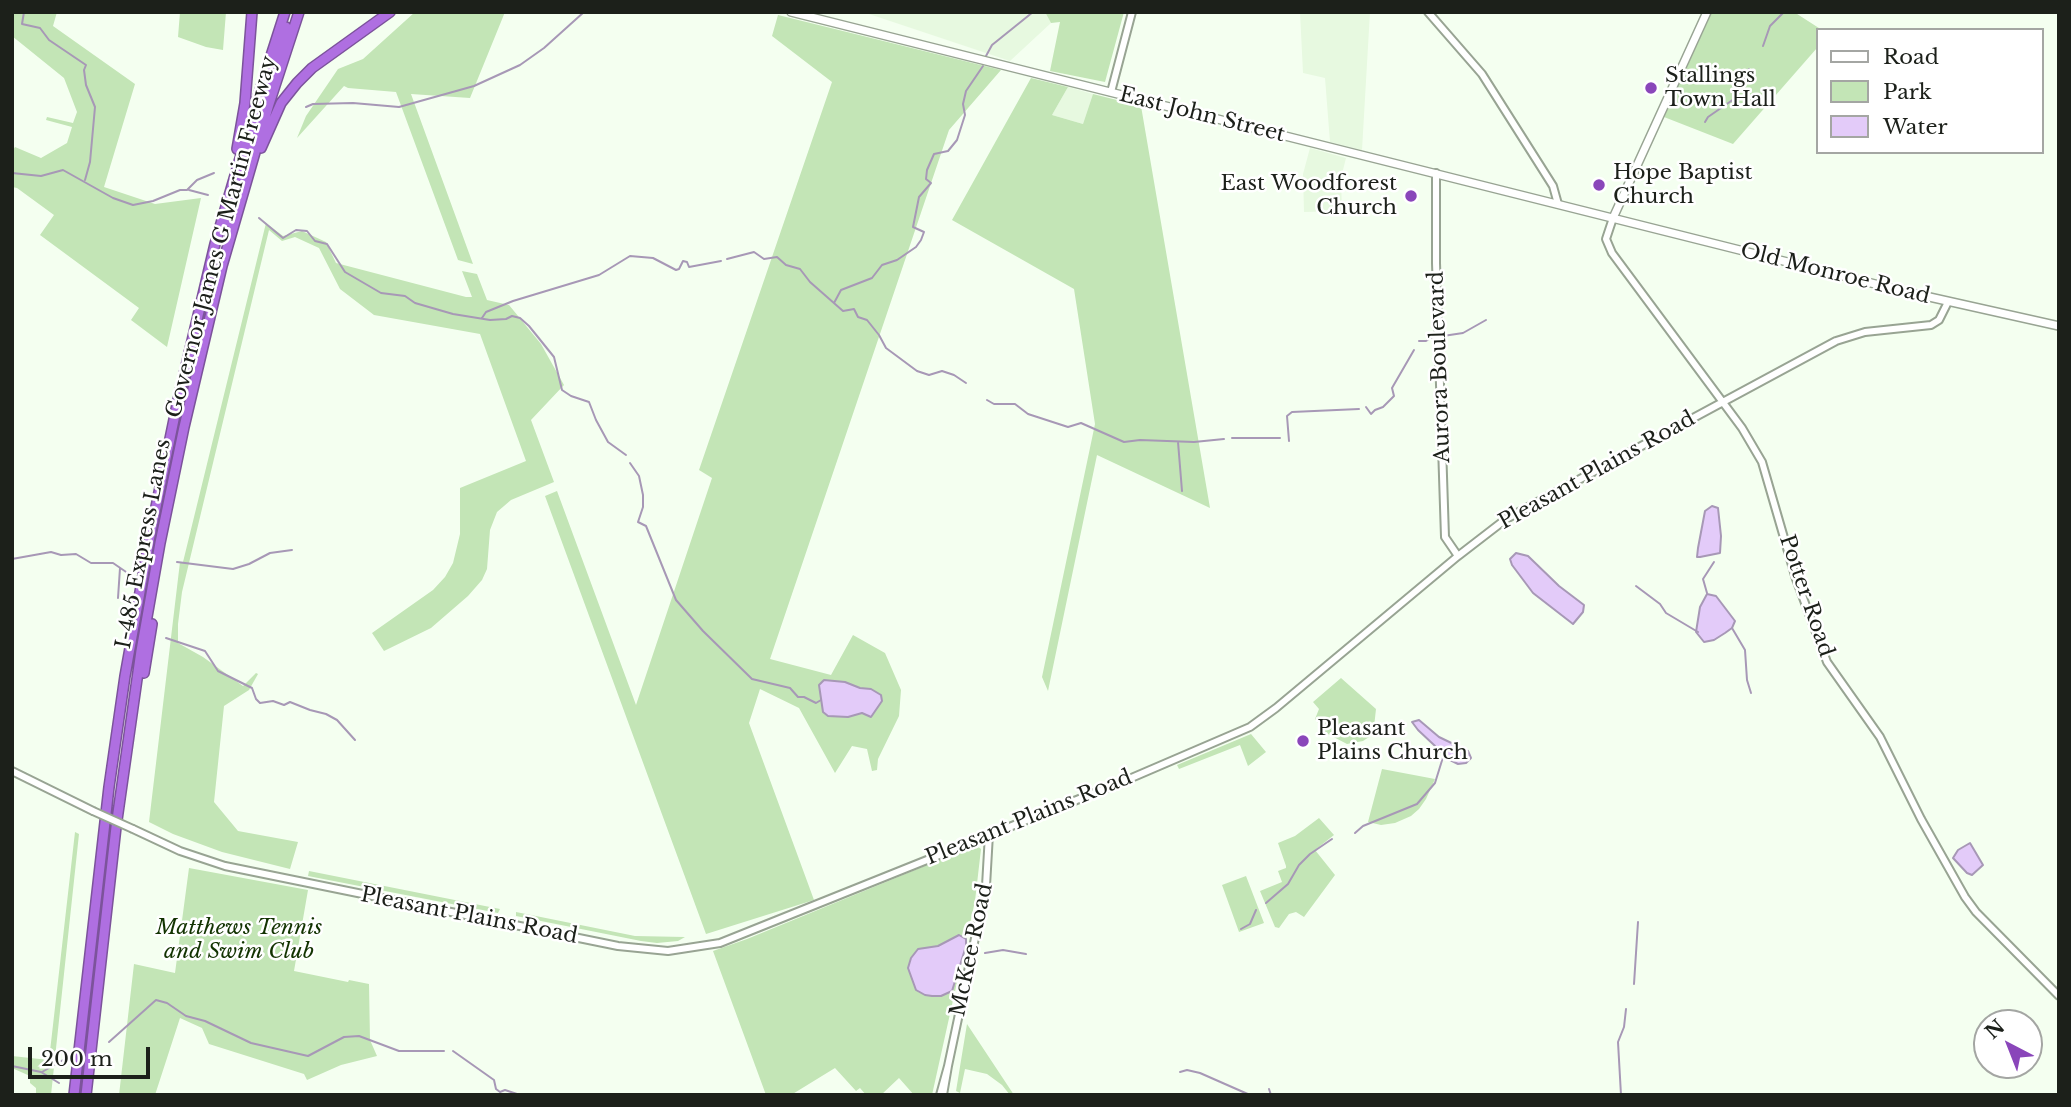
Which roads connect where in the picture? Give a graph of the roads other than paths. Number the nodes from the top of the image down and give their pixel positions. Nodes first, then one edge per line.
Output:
1 (252, 12) edge
2 (285, 12) edge
3 (291, 12) edge
4 (301, 12) edge
5 (390, 12) edge
6 (791, 12) edge
7 (1132, 12) edge
8 (1428, 12) edge
9 (1707, 12) edge
10 (1111, 92) junction
11 (261, 148) junction
12 (1436, 173) junction
13 (227, 204) junction
14 (1559, 204) junction
15 (1613, 218) junction
16 (1948, 302) junction
17 (2059, 326) edge
18 (1722, 402) junction
19 (1458, 556) junction
20 (12, 771) edge
21 (125, 799) junction
22 (989, 834) junction
23 (113, 854) junction
24 (89, 962) junction
25 (2059, 996) edge
26 (90, 1007) junction
27 (74, 1095) edge
28 (80, 1095) edge
29 (86, 1095) edge
30 (92, 1095) edge
31 (942, 1095) edge

1 - 13 highway
2 - 13 highway, Governor James G Martin Freeway
3 - 26 highway, I-485 Express Lanes
4 - 11 highway, Governor James G Martin Freeway
4 - 23 highway, I-485 Express Lanes
5 - 11 highway
6 - 10 main road, East John Street
7 - 10 street
8 - 14 street
9 - 15 main road
10 - 12 main road, East John Street
11 - 21 highway, Governor James G Martin Freeway
12 - 14 main road, East John Street
12 - 19 street, Aurora Boulevard
13 - 24 highway, Governor James G Martin Freeway
14 - 15 main road, East John Street
15 - 16 main road, Old Monroe Road
15 - 18 street, Potter Road
16 - 17 main road, Old Monroe Road
16 - 18 street, Pleasant Plains Road
18 - 19 street, Pleasant Plains Road
18 - 25 street, Potter Road
19 - 22 street, Pleasant Plains Road
20 - 22 street, Pleasant Plains Road, bridge
21 - 23 highway
21 - 30 highway, Governor James G Martin Freeway
22 - 31 street, McKee Road
23 - 29 highway, I-485 Express Lanes
24 - 26 highway
24 - 27 highway, Governor James G Martin Freeway
26 - 28 highway, I-485 Express Lanes

